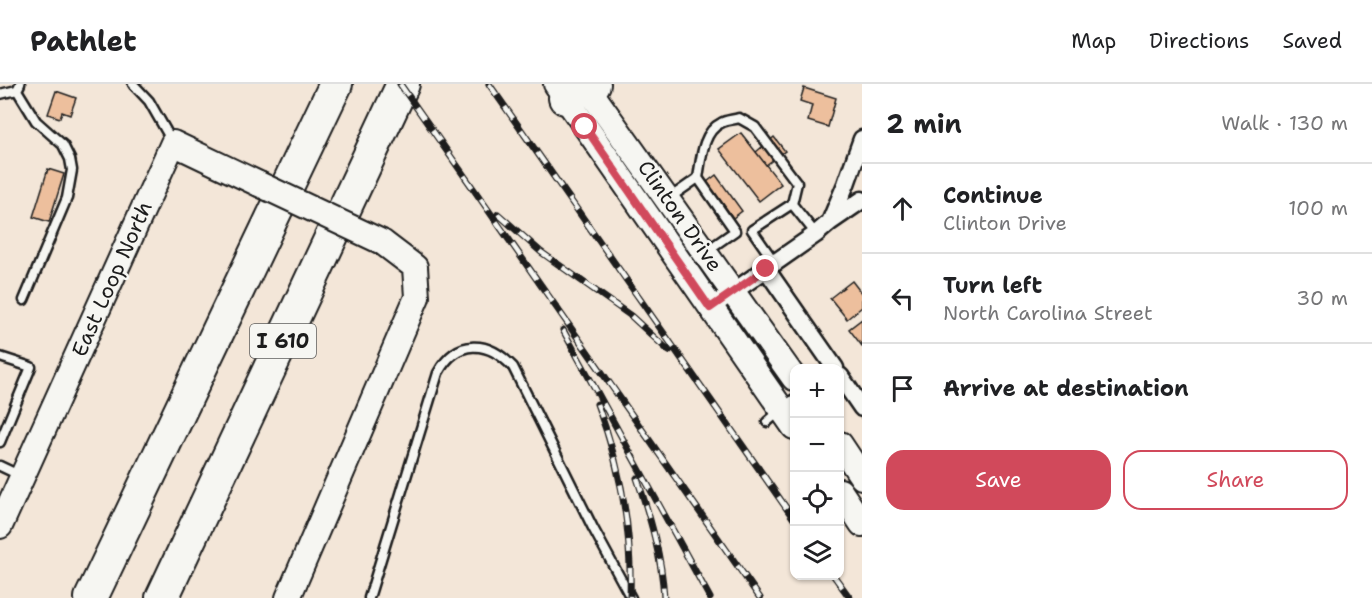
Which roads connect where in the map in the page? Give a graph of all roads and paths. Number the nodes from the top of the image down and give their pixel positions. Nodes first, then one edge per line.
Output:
1 (133, 84) edge
2 (336, 84) edge
3 (403, 84) edge
4 (18, 87) edge
5 (577, 87) edge
6 (0, 94) edge
7 (862, 139) edge
8 (173, 143) junction
9 (698, 178) junction
10 (668, 199) junction
11 (862, 200) edge
12 (792, 204) junction
13 (830, 222) junction
14 (752, 230) junction
15 (735, 231) junction
16 (816, 234) junction
17 (705, 252) junction
18 (770, 266) junction
19 (734, 292) junction
20 (24, 300) dead end
21 (710, 308) junction
22 (0, 357) edge
23 (832, 364) edge
24 (790, 371) edge
25 (844, 382) edge
26 (862, 408) edge
27 (784, 414) edge
28 (0, 442) edge
29 (844, 450) edge
30 (0, 466) edge
31 (23, 477) junction
32 (862, 477) edge
33 (844, 498) edge
34 (862, 524) edge
35 (0, 526) edge
36 (117, 541) junction
37 (80, 598) edge
38 (91, 598) edge
39 (162, 598) edge
40 (288, 598) edge
41 (369, 598) edge
42 (630, 598) edge

1 - 8 lane
2 - 36 highway, I 610
3 - 39 highway, I 610
4 - 6 lane
4 - 20 lane
5 - 10 main road, Clinton Drive
5 - 21 main road, Clinton Drive
7 - 13 street
8 - 31 main road, East Loop North
8 - 40 main road, bridge
9 - 10 lane
9 - 12 lane
9 - 15 lane
10 - 17 main road, Clinton Drive
11 - 13 street
12 - 14 lane
12 - 16 lane
13 - 16 street
14 - 15 lane
14 - 18 lane
15 - 17 lane
16 - 18 street
17 - 19 main road, Clinton Drive
18 - 19 street
18 - 23 street
19 - 21 street
19 - 24 main road, Clinton Drive
21 - 27 main road, Clinton Drive
22 - 28 lane
25 - 26 street
29 - 32 main road
30 - 31 lane
31 - 35 main road, East Loop North
33 - 34 main road
36 - 37 highway
36 - 38 highway, I 610
41 - 42 lane

